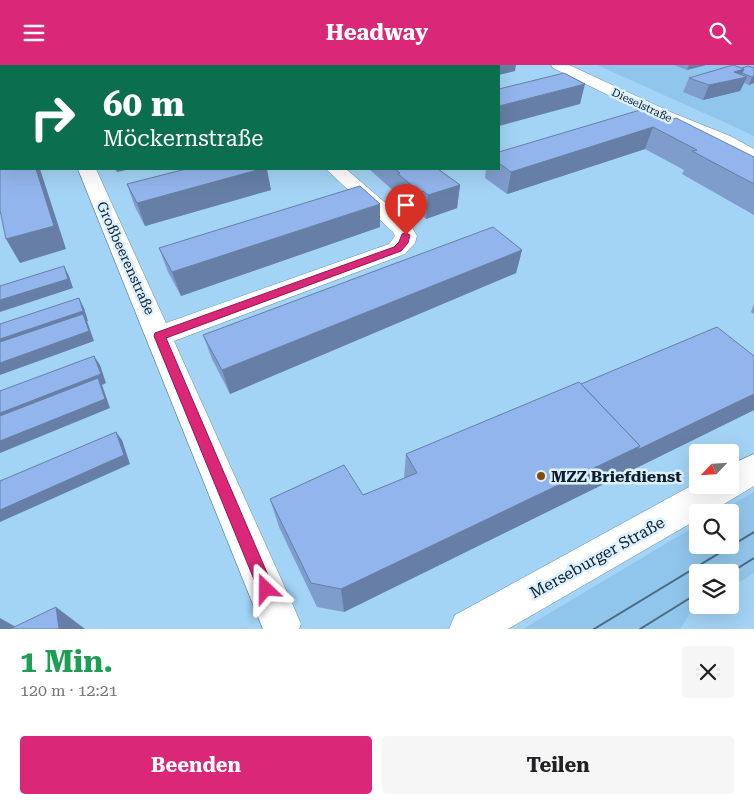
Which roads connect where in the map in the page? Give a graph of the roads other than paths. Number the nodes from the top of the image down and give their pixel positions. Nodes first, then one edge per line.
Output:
1 (558, 65) edge
2 (754, 156) edge
3 (87, 170) edge
4 (336, 170) edge
5 (159, 336) junction
6 (754, 469) edge
7 (739, 477) edge
8 (709, 494) edge
9 (281, 624) dead end
10 (469, 629) edge

1 - 2 street, Dieselstraße
3 - 5 street, Großbeerenstraße
4 - 5 street
5 - 9 street, Großbeerenstraße
6 - 7 street
8 - 10 street, Merseburger Straße

